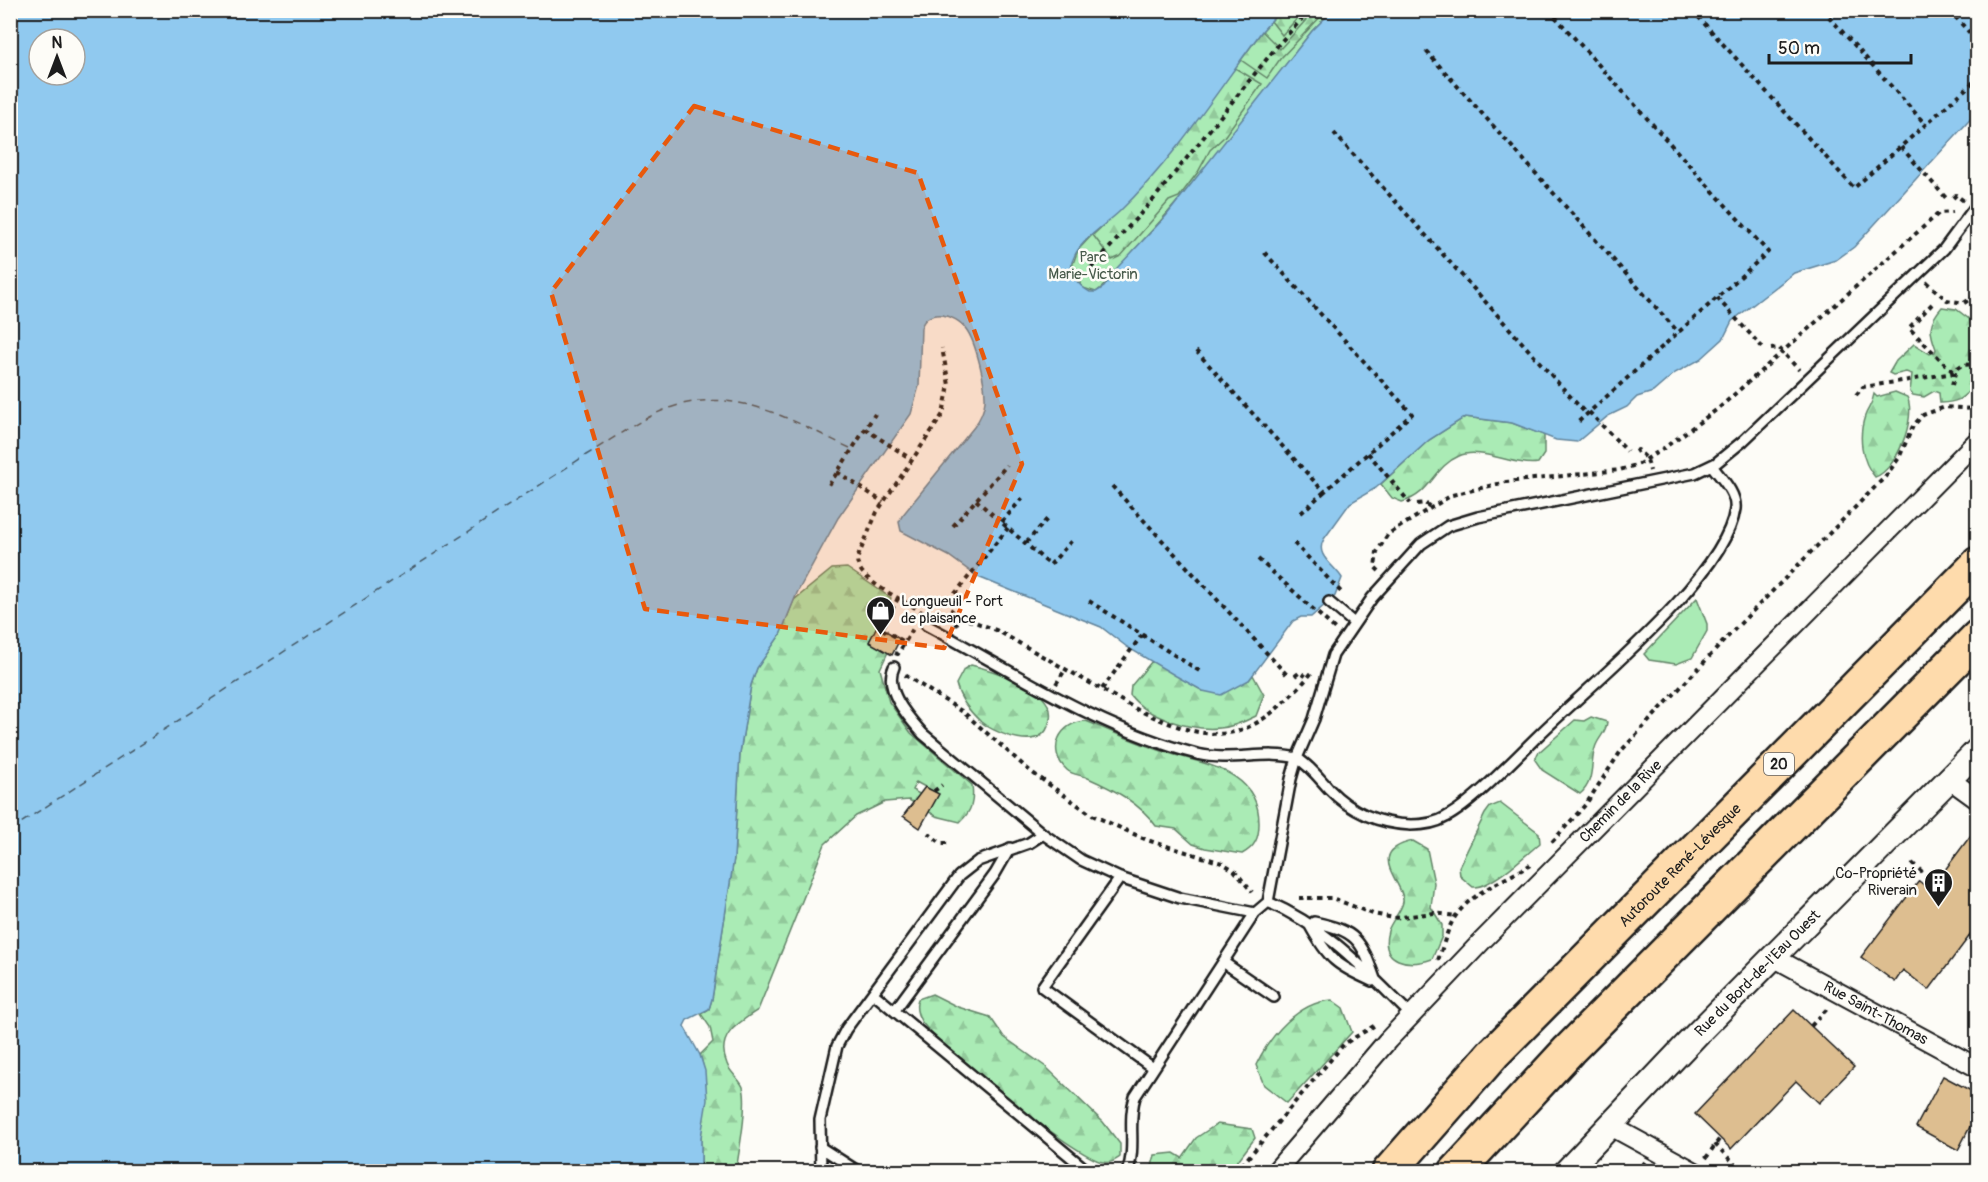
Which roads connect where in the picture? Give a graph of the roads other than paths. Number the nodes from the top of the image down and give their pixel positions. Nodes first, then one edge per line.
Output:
1 (1977, 203) edge
2 (1977, 440) edge
3 (1712, 466) junction
4 (1977, 564) edge
5 (1329, 602) dead end
6 (1354, 623) junction
7 (926, 625) dead end
8 (1977, 637) edge
9 (894, 667) dead end
10 (1977, 750) edge
11 (1297, 758) junction
12 (1949, 779) junction
13 (1977, 800) edge
14 (1043, 834) junction
15 (1010, 848) junction
16 (1120, 878) junction
17 (1268, 902) junction
18 (1255, 913) junction
19 (1307, 921) junction
20 (1773, 957) junction
21 (1223, 962) junction
22 (1377, 984) junction
23 (874, 994) junction
24 (1274, 997) dead end
25 (895, 1010) junction
26 (1411, 1015) junction
27 (1153, 1068) junction
28 (1977, 1068) edge
29 (1609, 1125) junction
30 (820, 1147) junction
31 (1699, 1167) edge
32 (821, 1172) edge
33 (859, 1172) edge
34 (1089, 1172) edge
35 (1127, 1172) edge
36 (1275, 1172) edge
37 (1389, 1172) edge
38 (1456, 1172) edge
39 (1566, 1172) edge

1 - 3 lane
2 - 26 street, Chemin de la Rive
3 - 6 lane
3 - 11 lane
4 - 37 highway, Autoroute René-Lévesque / 20
5 - 6 lane
6 - 11 lane
7 - 11 lane
8 - 38 highway
9 - 14 lane
10 - 12 street, Rue du Bord-de-l'Eau Ouest
11 - 17 lane
12 - 13 street
12 - 20 street, Rue du Bord-de-l'Eau Ouest
14 - 15 lane
14 - 16 lane
15 - 23 lane
15 - 25 lane
16 - 18 lane
16 - 27 lane
17 - 18 lane
17 - 19 lane
18 - 21 lane
19 - 22 lane
19 - 22 lane
19 - 22 lane
20 - 28 street, Rue Saint-Thomas
20 - 29 street, Rue du Bord-de-l'Eau Ouest
21 - 24 lane
21 - 27 lane
22 - 26 lane
23 - 25 lane
23 - 30 lane
25 - 34 lane
26 - 36 street, Chemin de la Rive
27 - 35 lane
29 - 31 street
29 - 39 street, Rue du Bord-de-l'Eau Ouest
30 - 32 lane
30 - 33 lane

